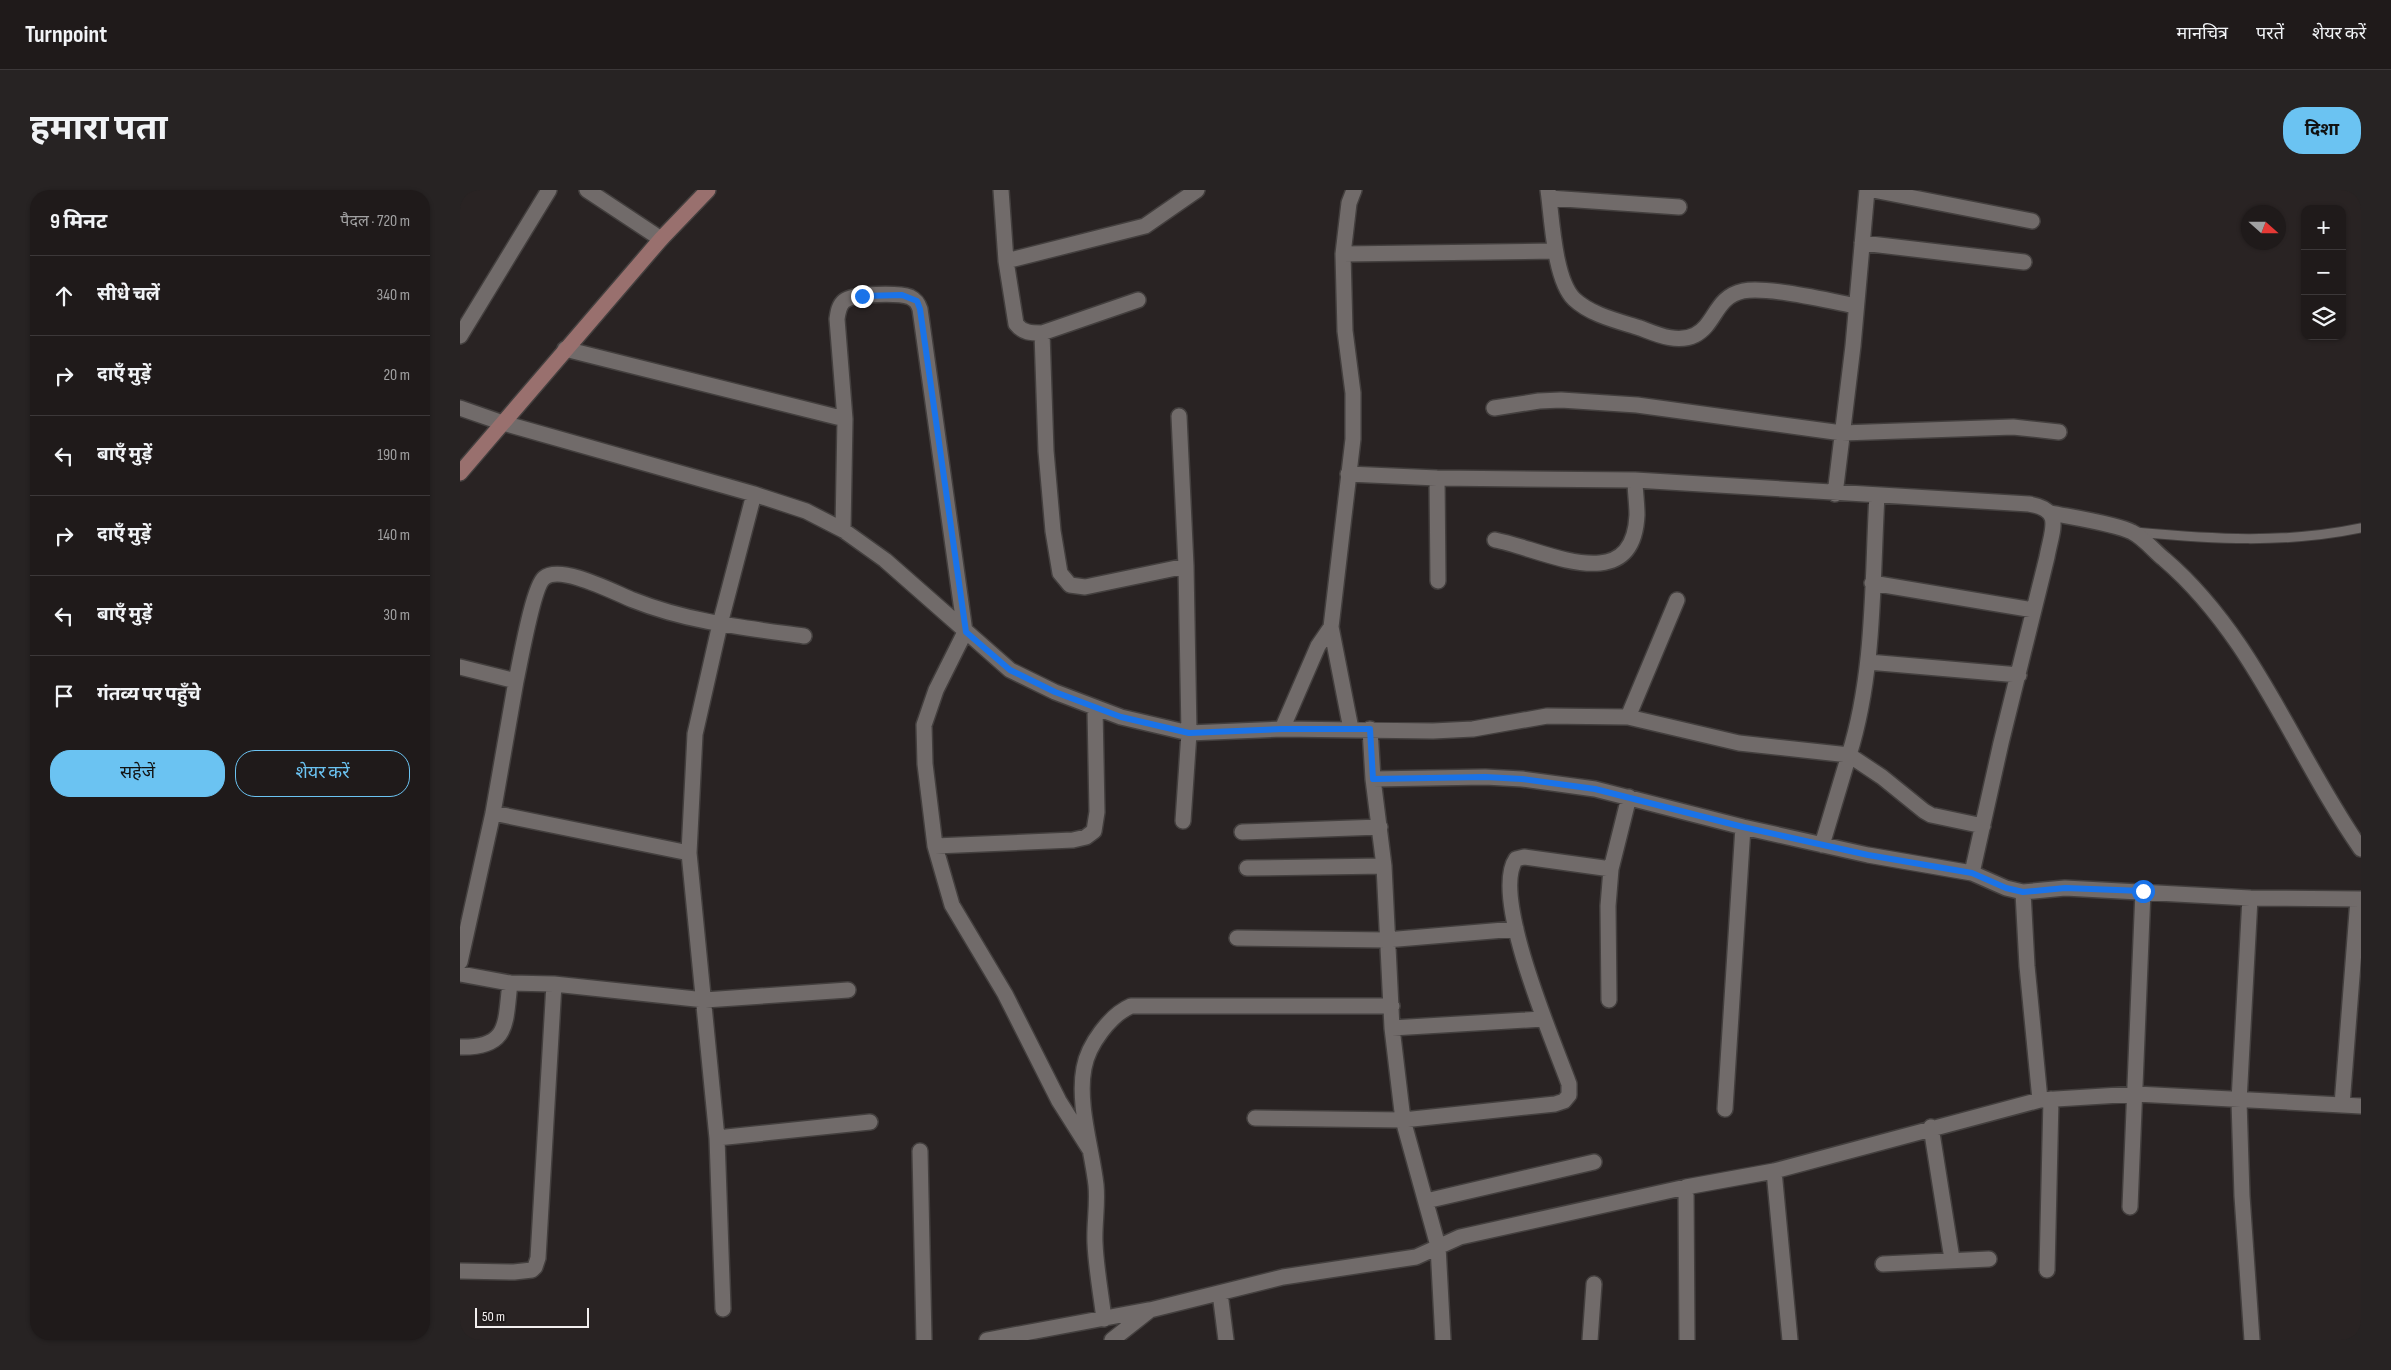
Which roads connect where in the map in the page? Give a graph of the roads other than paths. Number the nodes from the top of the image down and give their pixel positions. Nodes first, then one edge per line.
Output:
1 (549, 190) edge
2 (587, 190) edge
3 (708, 190) edge
4 (1001, 190) edge
5 (1197, 190) edge
6 (1354, 190) edge
7 (1867, 190) edge
8 (1873, 190) edge
9 (1549, 194) edge
10 (1679, 207) dead end
11 (2032, 221) dead end
12 (661, 239) junction
13 (1862, 243) junction
14 (1555, 250) junction
15 (1343, 254) junction
16 (1006, 261) junction
17 (2024, 262) dead end
18 (1138, 300) dead end
19 (1856, 306) junction
20 (1042, 333) junction
21 (460, 336) edge
22 (565, 349) junction
23 (460, 408) edge
24 (1494, 408) dead end
25 (1179, 416) dead end
26 (844, 419) junction
27 (503, 422) junction
28 (2059, 432) dead end
29 (1842, 433) junction
30 (460, 473) edge
31 (1348, 474) junction
32 (1437, 478) junction
33 (1635, 480) junction
34 (754, 494) junction
35 (1835, 494) junction
36 (1877, 495) junction
37 (2051, 513) junction
38 (2361, 528) edge
39 (843, 530) junction
40 (2132, 532) junction
41 (1495, 540) dead end
42 (1186, 566) junction
43 (1438, 582) dead end
44 (1872, 583) junction
45 (1677, 600) dead end
46 (2034, 610) junction
47 (720, 624) junction
48 (1331, 627) junction
49 (966, 632) junction
50 (804, 636) dead end
51 (1868, 662) junction
52 (460, 667) edge
53 (2019, 675) junction
54 (516, 681) junction
55 (1095, 709) junction
56 (1628, 717) junction
57 (1282, 729) junction
58 (1351, 729) junction
59 (1370, 729) junction
60 (1189, 733) junction
61 (1849, 756) junction
62 (1373, 779) junction
63 (1629, 797) junction
64 (493, 813) junction
65 (1183, 821) dead end
66 (1983, 826) junction
67 (1743, 827) junction
68 (1380, 828) junction
69 (1242, 832) dead end
70 (1822, 845) junction
71 (936, 846) junction
72 (2361, 848) edge
73 (689, 853) junction
74 (1384, 866) junction
75 (1247, 868) dead end
76 (1611, 868) junction
77 (1972, 873) junction
78 (2143, 891) junction
79 (2023, 892) junction
80 (2250, 898) junction
81 (2360, 899) edge
82 (1516, 929) junction
83 (1237, 938) dead end
84 (1386, 940) junction
85 (460, 962) edge
86 (460, 974) edge
87 (510, 983) junction
88 (554, 984) junction
89 (848, 990) dead end
90 (705, 1000) junction
91 (1610, 1000) dead end
92 (1392, 1006) junction
93 (1544, 1019) junction
94 (1392, 1028) junction
95 (460, 1047) edge
96 (2136, 1094) junction
97 (2046, 1099) junction
98 (2239, 1101) junction
99 (2342, 1105) junction
100 (2361, 1106) edge
101 (1725, 1108) dead end
102 (1256, 1118) dead end
103 (1403, 1120) junction
104 (870, 1122) dead end
105 (1931, 1127) junction
106 (717, 1138) junction
107 (1090, 1150) junction
108 (920, 1151) dead end
109 (1594, 1162) dead end
110 (1774, 1171) junction
111 (1686, 1188) junction
112 (1426, 1201) junction
113 (2130, 1207) dead end
114 (1438, 1246) junction
115 (1952, 1259) junction
116 (1989, 1259) dead end
117 (1883, 1264) dead end
118 (2047, 1270) dead end
119 (460, 1271) edge
120 (1594, 1284) dead end
121 (1220, 1293) junction
122 (723, 1309) dead end
123 (1150, 1310) junction
124 (1104, 1319) junction
125 (924, 1340) edge
126 (987, 1340) edge
127 (1112, 1340) edge
128 (1226, 1340) edge
129 (1443, 1340) edge
130 (1590, 1340) edge
131 (1687, 1340) edge
132 (1790, 1340) edge
133 (2252, 1340) edge

1 - 21 street
2 - 12 street
3 - 12 main road
4 - 16 street
5 - 16 street
6 - 15 street
7 - 13 street
8 - 11 street
9 - 10 street
9 - 14 street
12 - 22 main road
13 - 17 street
13 - 19 street
14 - 15 street
14 - 19 street
15 - 31 street
16 - 20 street
18 - 20 street
19 - 29 street
20 - 42 street
22 - 26 street
22 - 27 main road
23 - 27 street
24 - 29 street
25 - 42 street
26 - 39 street
26 - 49 street
27 - 30 main road
27 - 34 street
28 - 29 street
29 - 35 street
31 - 32 street
31 - 48 street
32 - 33 street
32 - 43 street
33 - 35 street
33 - 41 street
34 - 39 street
34 - 47 street
35 - 36 street
36 - 37 street
36 - 44 street
37 - 40 street
37 - 46 street
38 - 40 lane
39 - 49 street
40 - 72 street
42 - 60 street
44 - 46 street
44 - 51 street
45 - 56 street
46 - 53 street
47 - 50 street
47 - 54 street
47 - 73 street
48 - 57 street
48 - 58 street
49 - 55 street
49 - 71 street
51 - 53 street
51 - 61 street
52 - 54 street
53 - 66 street
54 - 64 street
55 - 60 street
55 - 71 street
56 - 59 street
56 - 61 street
57 - 58 street
57 - 60 street
58 - 59 street
59 - 62 street
60 - 65 street
61 - 66 street
61 - 70 street
62 - 63 street
62 - 68 street
63 - 67 street
63 - 76 street
64 - 73 street
64 - 85 street
66 - 77 street
67 - 70 street
67 - 101 street
68 - 69 street
68 - 74 street
70 - 77 street
71 - 107 street
73 - 90 street
74 - 75 street
74 - 84 street
76 - 82 street
76 - 91 street
77 - 79 street
78 - 79 street
78 - 80 street
78 - 96 street
79 - 97 street
80 - 81 street
80 - 98 street
81 - 99 street
82 - 84 street
82 - 93 street
83 - 84 street
84 - 92 street
86 - 87 street
87 - 88 street
87 - 95 street
88 - 90 street
88 - 119 street
89 - 90 street
90 - 106 street
92 - 94 street
92 - 107 street
93 - 94 street
93 - 103 street
94 - 103 street
96 - 97 street
96 - 98 street
96 - 113 street
97 - 105 street
97 - 118 street
98 - 99 street
98 - 133 street
99 - 100 street
102 - 103 street
103 - 112 street
104 - 106 street
105 - 110 street
105 - 115 street
106 - 122 street
107 - 124 street
108 - 125 street
109 - 112 street
110 - 111 street
110 - 132 street
111 - 114 street
111 - 131 street
112 - 114 street
114 - 121 street
114 - 129 street
115 - 116 street
115 - 117 street
120 - 130 street
121 - 123 street
121 - 128 street
123 - 124 street
123 - 127 street
124 - 126 street

